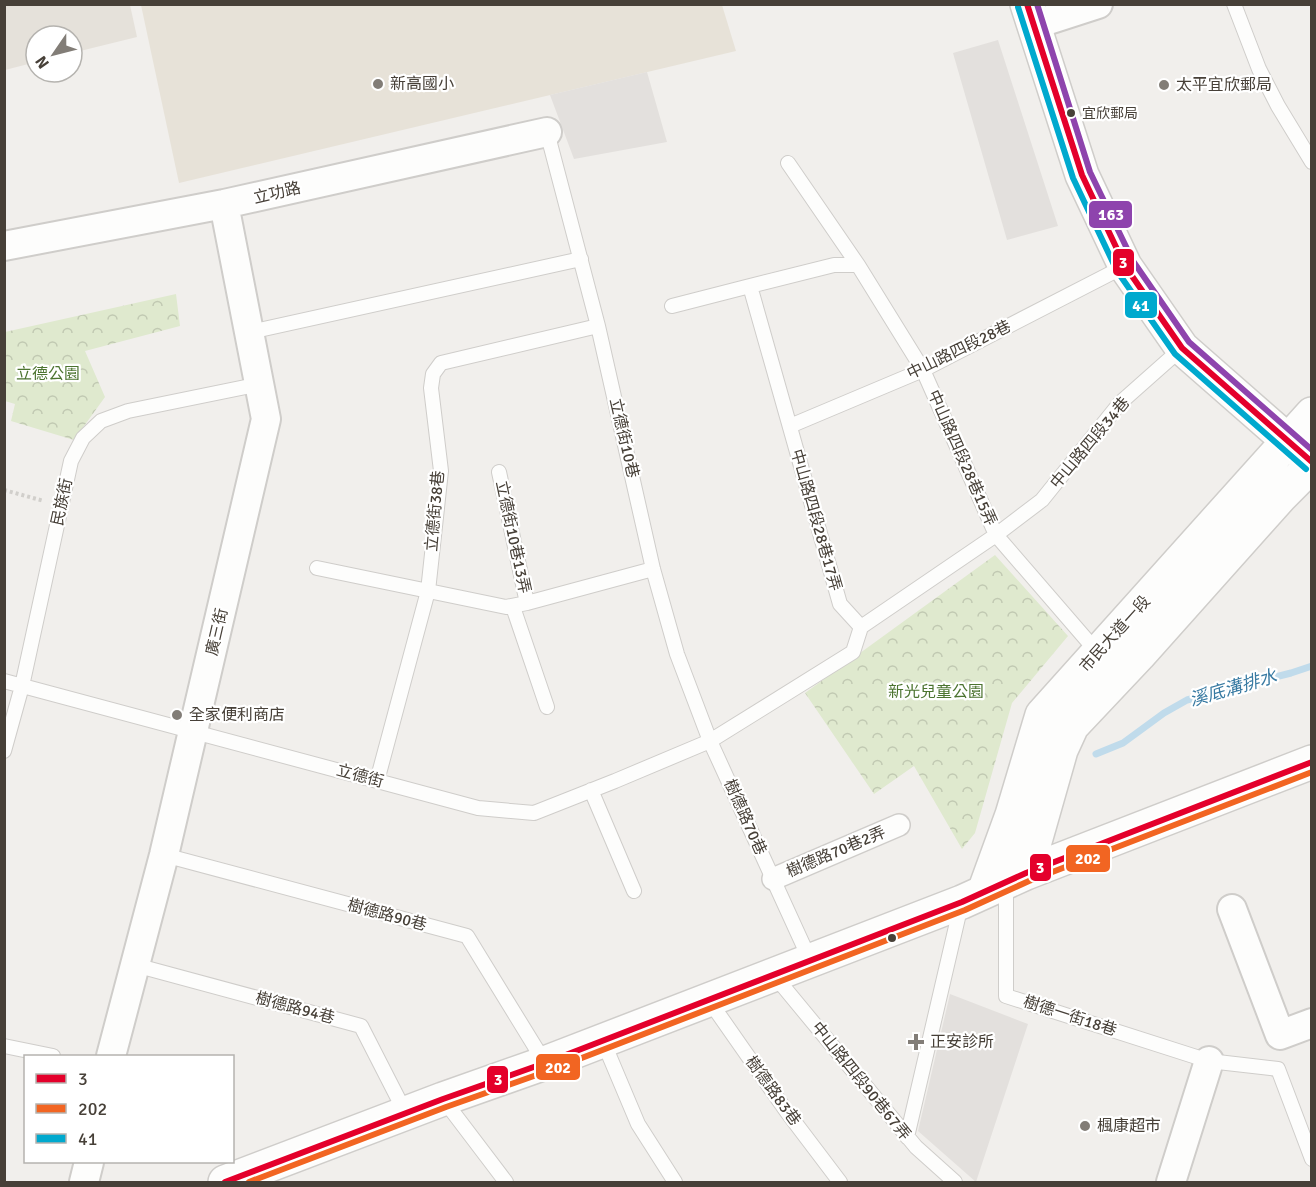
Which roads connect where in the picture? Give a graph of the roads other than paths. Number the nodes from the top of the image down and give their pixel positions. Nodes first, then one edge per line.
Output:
1 (1098, 4) edge
2 (1234, 4) edge
3 (1030, 15) edge
4 (547, 132) joint
5 (1311, 162) edge
6 (788, 163) dead end
7 (224, 204) junction
8 (4, 246) edge
9 (581, 259) junction
10 (858, 265) junction
11 (1125, 266) junction
12 (750, 286) junction
13 (672, 306) dead end
14 (598, 326) junction
15 (250, 332) junction
16 (1182, 348) junction
17 (923, 370) junction
18 (260, 384) junction
19 (1311, 414) edge
20 (790, 426) junction
21 (1304, 456) edge
22 (499, 472) dead end
23 (996, 535) junction
24 (316, 568) dead end
25 (653, 569) junction
26 (428, 591) junction
27 (527, 603) junction
28 (513, 607) junction
29 (861, 627) junction
30 (1098, 653) junction
31 (4, 681) edge
32 (21, 686) junction
33 (547, 706) dead end
34 (194, 732) junction
35 (710, 741) junction
36 (4, 751) edge
37 (1311, 762) edge
38 (377, 781) junction
39 (591, 790) junction
40 (899, 825) dead end
41 (164, 855) junction
42 (773, 879) junction
43 (994, 887) junction
44 (634, 891) dead end
45 (1232, 909) dead end
46 (810, 960) junction
47 (135, 965) junction
48 (773, 973) junction
49 (708, 998) junction
50 (1311, 1023) edge
51 (602, 1040) junction
52 (4, 1046) edge
53 (48, 1055) edge
54 (111, 1055) edge
55 (1209, 1060) junction
56 (545, 1063) junction
57 (443, 1099) junction
58 (406, 1114) junction
59 (907, 1137) junction
60 (1311, 1159) edge
61 (89, 1163) edge
62 (499, 1180) edge
63 (84, 1182) edge
64 (225, 1182) edge
65 (675, 1182) edge
66 (840, 1182) edge
67 (955, 1182) edge
68 (1171, 1182) edge

1 - 3 street
2 - 5 lane
3 - 11 street
4 - 7 street, 立功路
4 - 9 lane, 立德街10巷
6 - 10 lane, 中山路四段28巷15弄
7 - 8 street, 立功路
7 - 15 street, 廣三街
9 - 14 lane, 立德街10巷
9 - 15 lane
10 - 12 lane
10 - 17 lane, 中山路四段28巷15弄
11 - 16 street
11 - 17 lane, 中山路四段28巷
12 - 13 lane
12 - 20 lane, 中山路四段28巷17弄
14 - 25 lane, 立德街10巷
14 - 26 lane, 立德街38巷
15 - 18 street, 廣三街
16 - 21 street
16 - 23 lane, 中山路四段34巷
17 - 20 lane, 中山路四段28巷
17 - 23 lane, 中山路四段28巷15弄
18 - 32 lane, 民族街
18 - 34 street, 廣三街
19 - 21 street, 市民大道一段
20 - 29 lane, 中山路四段28巷17弄
21 - 30 street, 市民大道一段
21 - 43 street, 市民大道一段
22 - 27 lane, 立德街10巷13弄
23 - 29 lane, 中山路四段34巷
23 - 30 lane, 中山路四段28巷15弄
24 - 26 lane, 立德街10巷13弄
25 - 27 lane, 立德街10巷13弄
25 - 35 lane, 立德街10巷
26 - 28 lane, 立德街10巷13弄
26 - 38 lane, 立德街38巷
27 - 28 lane, 立德街10巷13弄
28 - 33 lane, 立德街10巷13弄
29 - 35 lane
30 - 43 street, 市民大道一段
31 - 32 lane, 立德街
32 - 34 lane, 立德街
32 - 36 lane, 民族街
34 - 38 lane, 立德街
34 - 41 street, 廣三街
35 - 39 lane, 立德街
35 - 42 lane, 樹德路70巷
37 - 43 street
38 - 39 lane, 立德街
39 - 44 lane
40 - 42 street, 樹德路70巷2弄
41 - 47 street, 廣三街
41 - 56 lane, 樹德路90巷
42 - 46 lane, 樹德路70巷
43 - 46 street
43 - 55 lane, 樹德一街18巷
43 - 59 lane
45 - 50 street
46 - 48 street
47 - 54 street, 廣三街
47 - 58 lane, 樹德路94巷
48 - 49 street
48 - 59 lane, 中山路四段90巷67弄
49 - 51 street
49 - 66 lane, 樹德路83巷
51 - 56 street
51 - 65 lane
52 - 53 lane
55 - 60 lane
55 - 68 street
56 - 57 street
57 - 58 street
57 - 62 lane
58 - 64 street
59 - 67 lane, 中山路四段90巷67弄
61 - 63 street

